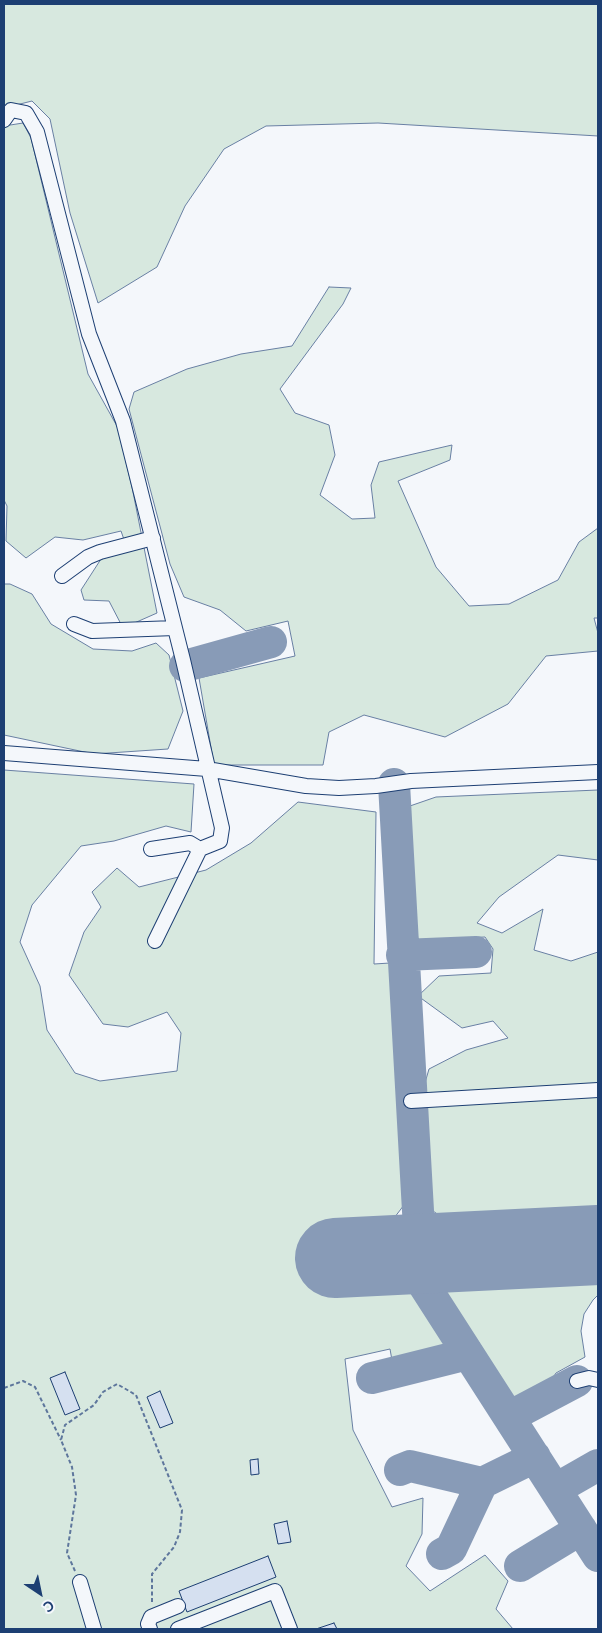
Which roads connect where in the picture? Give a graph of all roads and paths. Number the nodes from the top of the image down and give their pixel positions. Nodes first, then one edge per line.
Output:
1 (6, 114) edge
2 (153, 538) junction
3 (62, 576) dead end
4 (74, 624) dead end
5 (175, 628) junction
6 (4, 753) edge
7 (207, 769) junction
8 (598, 772) edge
9 (200, 848) junction
10 (151, 850) dead end
11 (155, 941) dead end
12 (598, 1090) edge
13 (411, 1101) dead end
14 (598, 1380) edge
15 (577, 1381) dead end
16 (4, 1388) edge
17 (61, 1440) junction
18 (80, 1582) joint
19 (178, 1606) dead end
20 (151, 1623) edge
21 (185, 1628) edge
22 (285, 1628) edge
23 (94, 1629) edge

1 - 2 street
2 - 3 street
2 - 5 street
4 - 5 street
5 - 7 street
6 - 7 street
7 - 8 street
7 - 9 street
9 - 10 street
9 - 11 street
12 - 13 street
14 - 15 street
16 - 17 path
17 - 18 path
17 - 20 path
18 - 23 street
19 - 20 street
21 - 22 street

